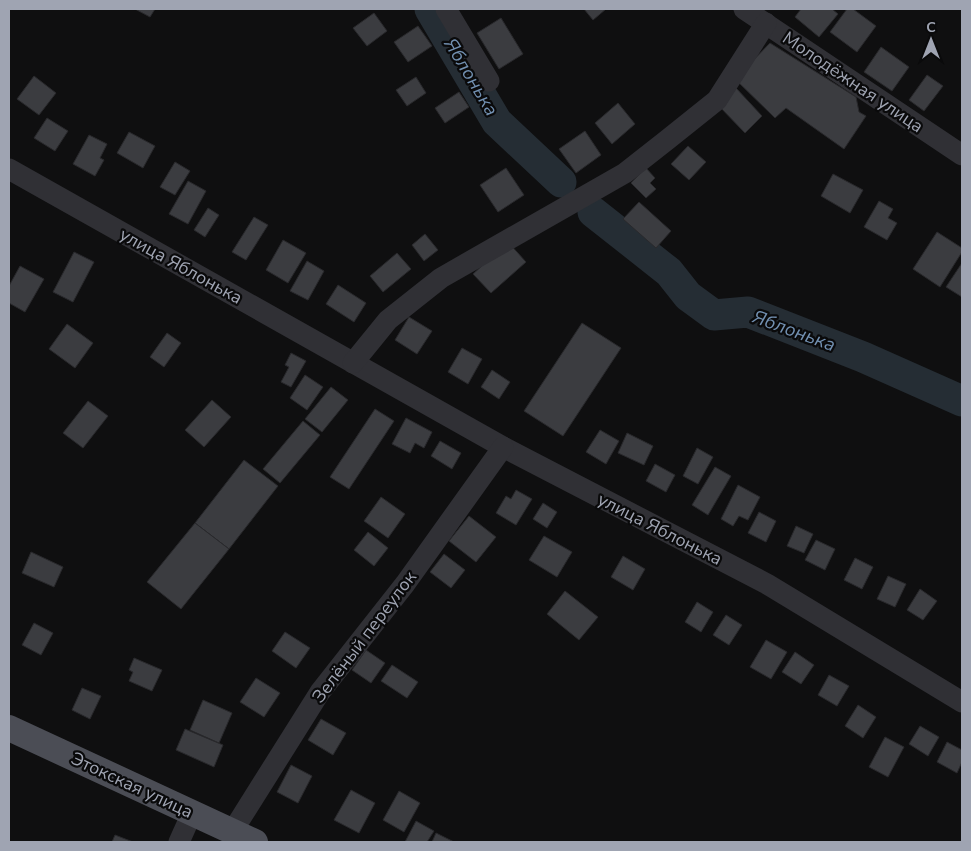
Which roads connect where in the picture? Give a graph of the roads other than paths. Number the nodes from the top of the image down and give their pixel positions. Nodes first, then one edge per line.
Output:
1 (446, 9) edge
2 (744, 9) edge
3 (766, 24) junction
4 (489, 81) dead end
5 (962, 155) edge
6 (9, 169) edge
7 (353, 363) junction
8 (503, 447) junction
9 (962, 702) edge
10 (9, 728) edge
11 (192, 813) junction
12 (244, 837) edge
13 (178, 842) edge

1 - 4 street
2 - 3 street, Молодёжная улица
3 - 5 street, Молодёжная улица
3 - 7 street
6 - 7 street, улица Яблонька
7 - 8 street, улица Яблонька
8 - 9 street, улица Яблонька
8 - 12 street, Зелёный переулок
10 - 11 main road, Этокская улица
11 - 12 main road, Этокская улица
11 - 13 street

